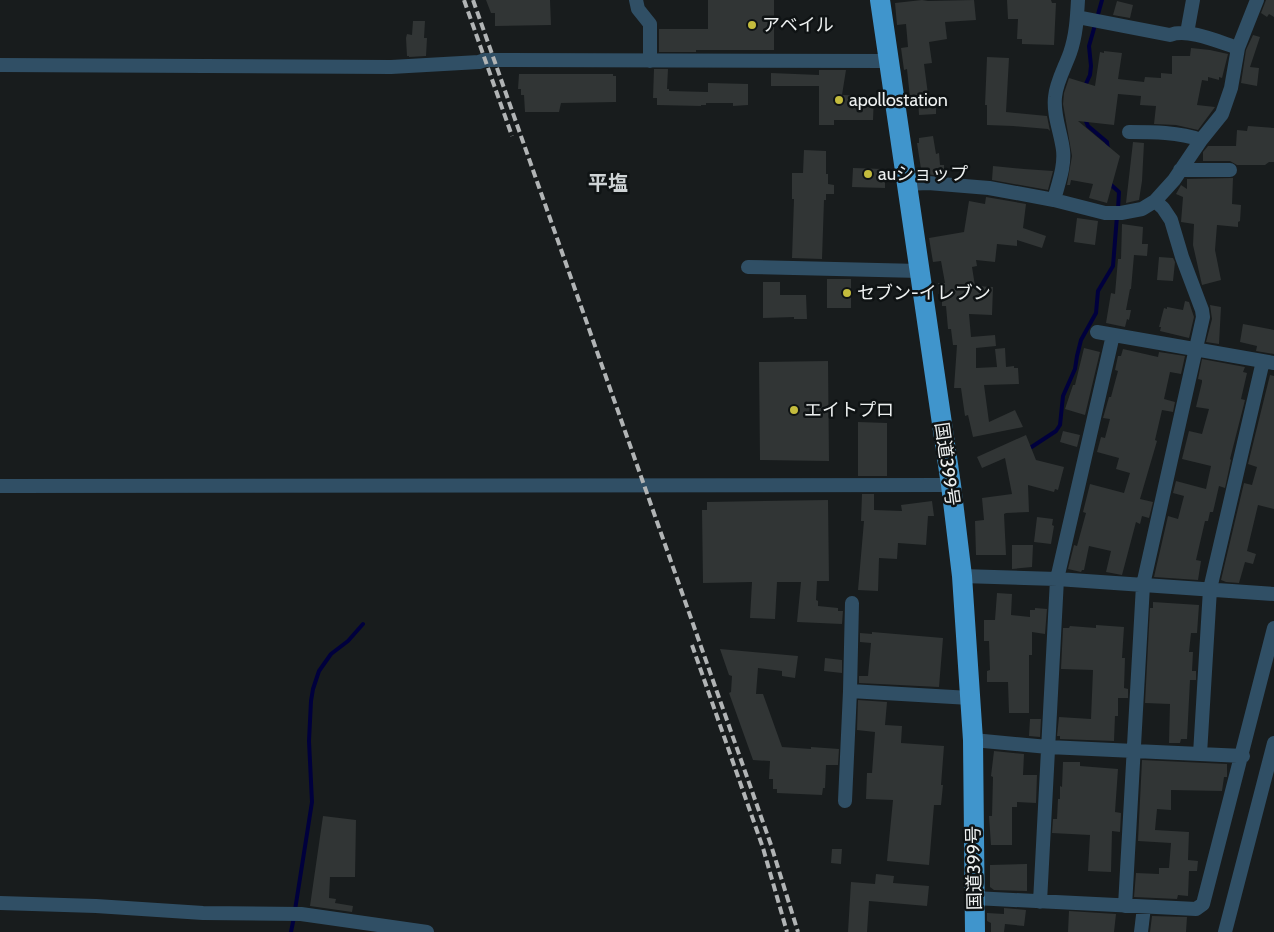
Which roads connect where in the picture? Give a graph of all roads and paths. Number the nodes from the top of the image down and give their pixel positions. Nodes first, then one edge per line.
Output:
1 (636, 0) edge
2 (880, 0) edge
3 (1078, 0) edge
4 (1193, 0) edge
5 (1257, 0) edge
6 (1078, 17) junction
7 (1187, 33) junction
8 (1238, 48) junction
9 (650, 61) junction
10 (888, 61) junction
11 (0, 65) edge
12 (1129, 132) dead end
13 (1201, 140) junction
14 (1180, 170) junction
15 (1230, 170) dead end
16 (907, 184) junction
17 (1054, 200) junction
18 (1154, 201) junction
19 (748, 267) dead end
20 (920, 271) junction
21 (1097, 332) dead end
22 (1113, 335) junction
23 (1196, 350) junction
24 (1268, 362) edge
25 (951, 485) junction
26 (0, 486) edge
27 (962, 576) junction
28 (1058, 579) junction
29 (1143, 585) junction
30 (1210, 589) junction
31 (1274, 594) edge
32 (852, 603) dead end
33 (1274, 628) edge
34 (850, 691) junction
35 (970, 698) junction
36 (973, 740) junction
37 (1274, 743) edge
38 (1048, 747) junction
39 (1134, 751) junction
40 (1200, 754) junction
41 (1242, 756) junction
42 (845, 801) dead end
43 (974, 898) junction
44 (0, 902) edge
45 (1040, 902) junction
46 (1125, 906) junction
47 (1144, 906) junction
48 (427, 932) edge
49 (975, 932) edge
50 (1141, 932) edge
51 (1225, 932) edge

1 - 9 street
2 - 10 highway, 国道399号
3 - 6 street
4 - 7 street
5 - 8 street
6 - 7 street
6 - 17 street
7 - 8 street
8 - 13 street
9 - 10 street
9 - 11 street
10 - 16 highway, 国道399号
12 - 13 street
13 - 14 street
14 - 15 street
14 - 18 street
16 - 17 street
16 - 20 highway, 国道399号
17 - 18 street
18 - 23 street
19 - 20 street
20 - 25 highway, 国道399号
21 - 22 street
22 - 23 street
22 - 28 street
23 - 24 street
23 - 29 street
24 - 30 street
25 - 26 street
25 - 27 highway, 国道399号
27 - 28 street
27 - 35 highway, 国道399号
28 - 29 street
28 - 38 street
29 - 30 street
29 - 39 street
30 - 31 street
30 - 40 street
32 - 34 street
33 - 41 street
34 - 35 street
34 - 42 street
35 - 36 highway, 国道399号
36 - 38 street
36 - 43 highway, 国道399号
37 - 51 street
38 - 39 street
38 - 45 street
39 - 40 street
39 - 46 street
40 - 41 street
41 - 47 street
43 - 45 street
43 - 49 highway, 国道399号
44 - 48 street
45 - 46 street
46 - 47 street
47 - 50 street

